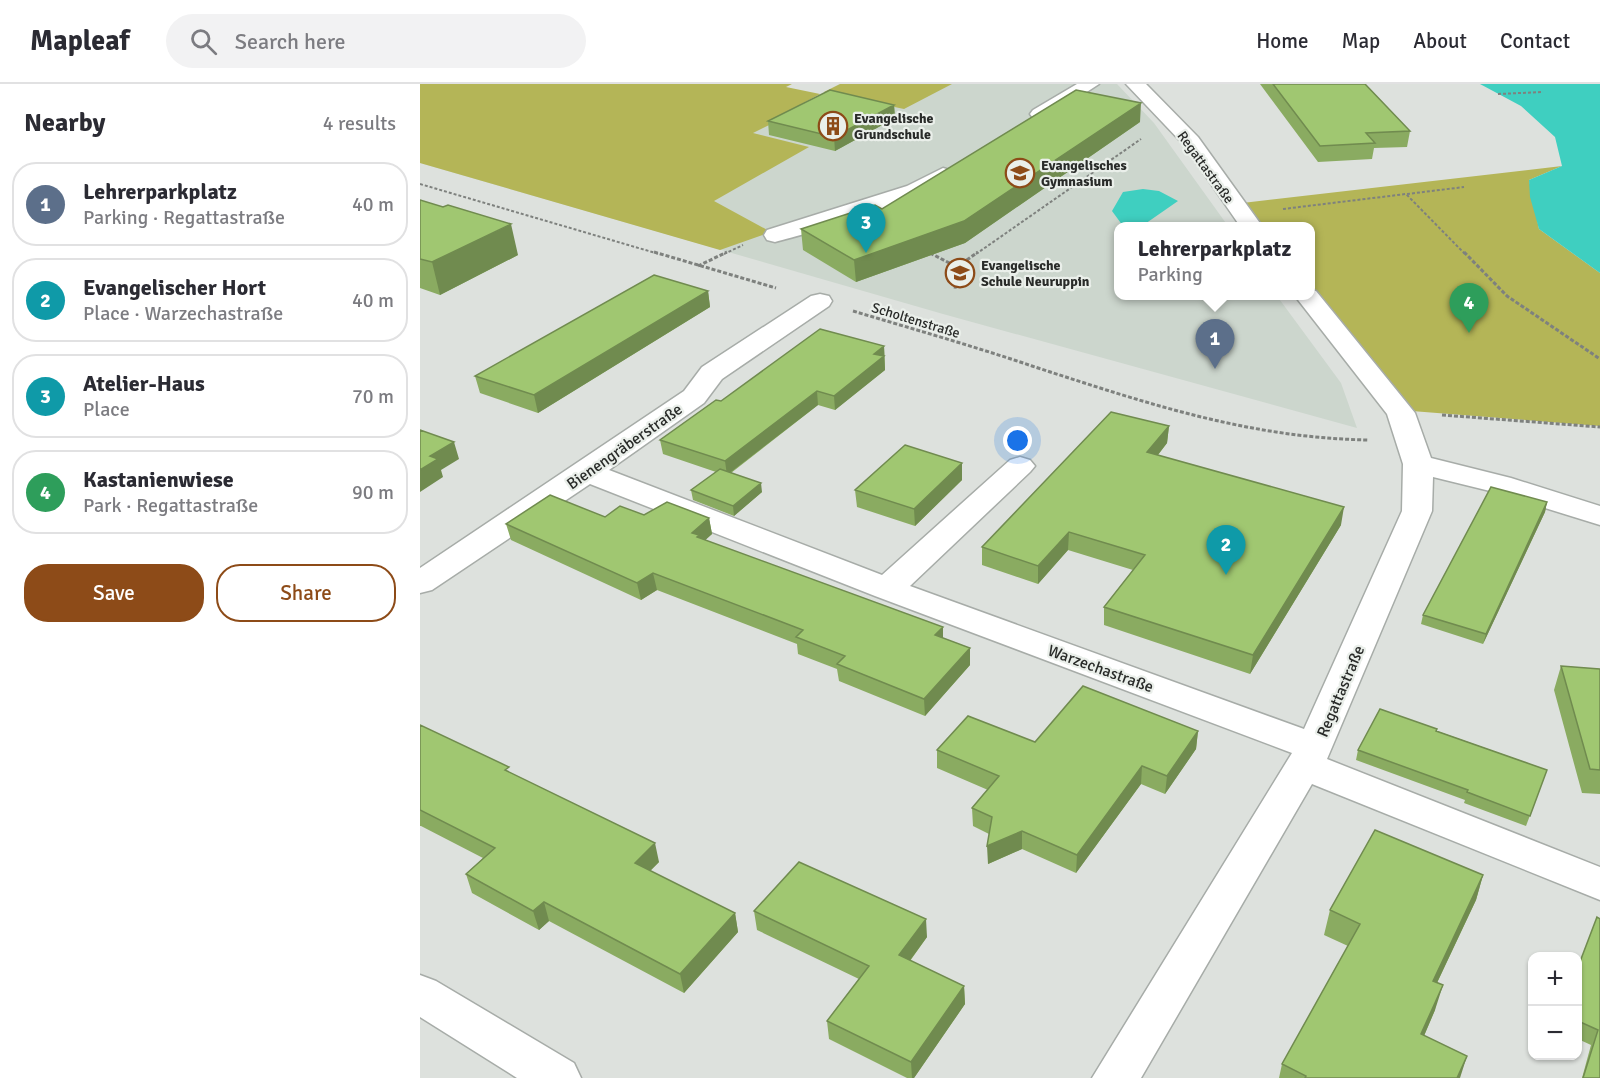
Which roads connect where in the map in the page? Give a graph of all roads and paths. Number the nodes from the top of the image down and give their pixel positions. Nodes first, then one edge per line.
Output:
1 (1090, 84) edge
2 (1135, 84) edge
3 (1543, 92) dead end
4 (1498, 94) dead end
5 (1020, 126) edge
6 (1147, 134) dead end
7 (963, 162) edge
8 (420, 184) edge
9 (1464, 187) dead end
10 (1406, 195) junction
11 (1245, 220) edge
12 (775, 235) joint
13 (927, 252) edge
14 (698, 266) junction
15 (957, 267) junction
16 (955, 290) dead end
17 (1310, 300) edge
18 (820, 301) junction
19 (1600, 359) edge
20 (1600, 427) edge
21 (1410, 439) junction
22 (1020, 466) dead end
23 (587, 472) junction
24 (1600, 516) edge
25 (420, 583) edge
26 (887, 589) junction
27 (1310, 757) junction
28 (1600, 884) edge
29 (420, 994) edge
30 (557, 1078) edge
31 (1116, 1078) edge

1 - 5 street
2 - 11 street, Regattastraße
3 - 4 path
6 - 15 path
7 - 12 street
8 - 14 path, Scholtenstraße
9 - 10 path
10 - 11 path
10 - 19 path
12 - 14 path
13 - 15 path
14 - 18 path, Scholtenstraße
15 - 16 path
17 - 21 street
18 - 21 path, Scholtenstraße
18 - 23 street, Bienengräberstraße
20 - 21 path, Scholtenstraße
21 - 24 street
21 - 27 street, Regattastraße
22 - 26 street
23 - 25 street, Bienengräberstraße
23 - 26 street, Warzechastraße
26 - 27 street, Warzechastraße
27 - 28 street, Warzechastraße
27 - 31 street, Regattastraße
29 - 30 street

